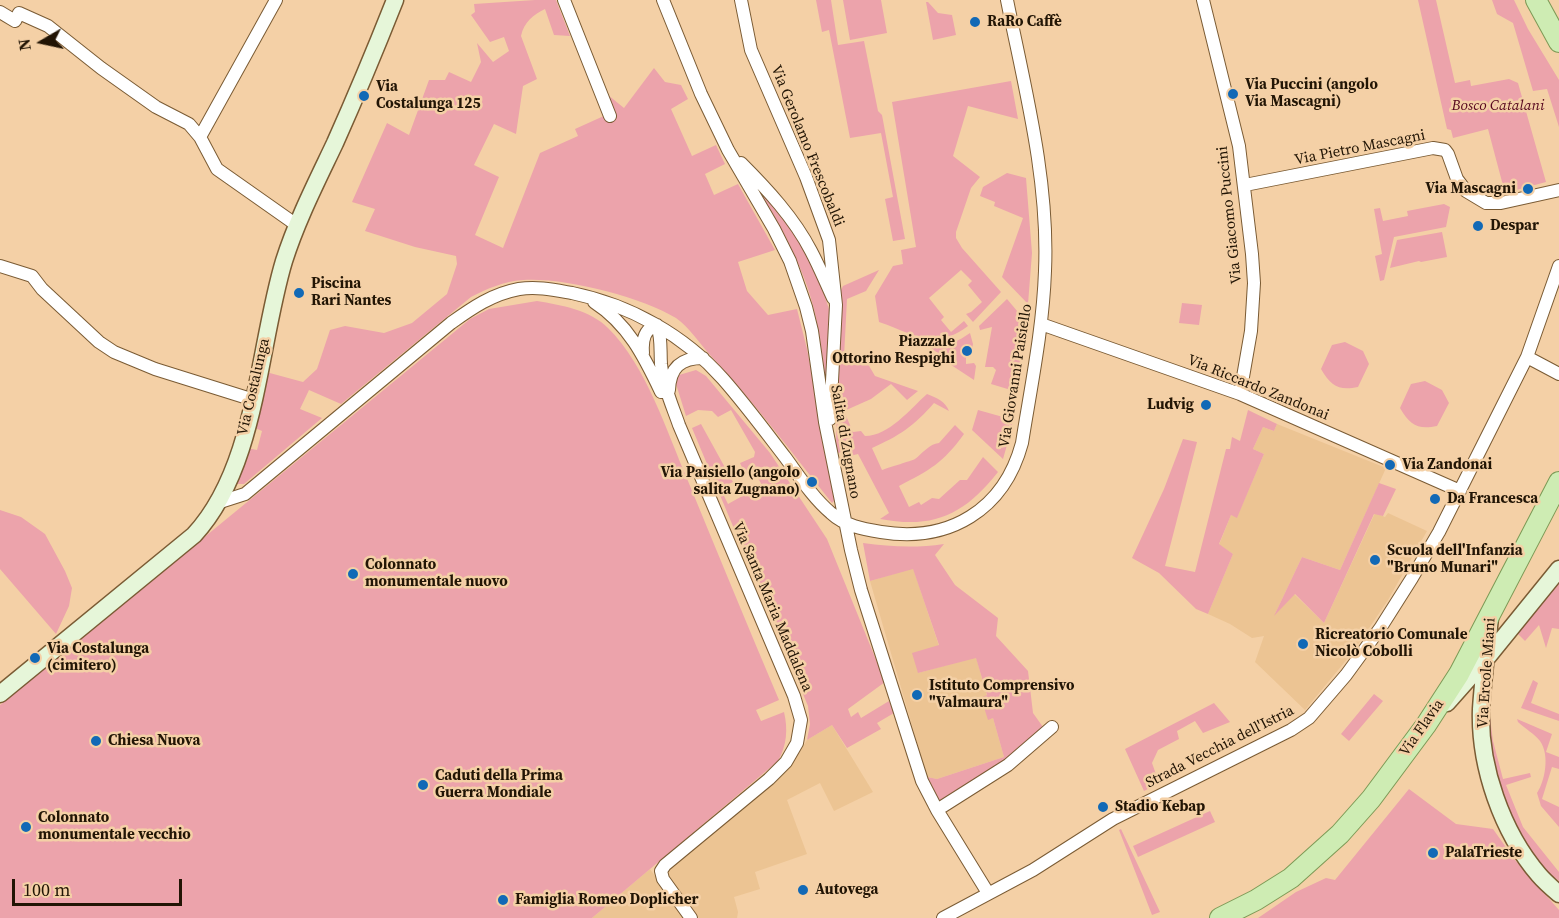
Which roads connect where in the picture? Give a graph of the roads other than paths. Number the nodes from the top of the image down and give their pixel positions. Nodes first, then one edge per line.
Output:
1 (276, 0) edge
2 (395, 0) edge
3 (564, 0) edge
4 (663, 0) edge
5 (741, 0) edge
6 (1007, 0) edge
7 (1203, 0) edge
8 (1536, 0) edge
9 (0, 12) edge
10 (1559, 42) edge
11 (610, 116) dead end
12 (200, 137) junction
13 (728, 150) junction
14 (1245, 185) junction
15 (1559, 190) edge
16 (298, 226) junction
17 (0, 266) edge
18 (1559, 266) edge
19 (584, 296) junction
20 (836, 305) junction
21 (1041, 324) junction
22 (657, 326) junction
23 (644, 354) junction
24 (1527, 357) junction
25 (703, 358) junction
26 (1559, 374) edge
27 (1240, 394) junction
28 (669, 395) junction
29 (254, 400) junction
30 (679, 425) junction
31 (829, 438) junction
32 (1559, 482) edge
33 (1460, 491) junction
34 (218, 503) junction
35 (844, 522) junction
36 (1559, 569) edge
37 (1491, 611) junction
38 (1486, 659) junction
39 (0, 694) edge
40 (1454, 697) junction
41 (1481, 711) junction
42 (1426, 725) junction
43 (1053, 727) dead end
44 (937, 810) junction
45 (988, 893) junction
46 (1559, 894) edge
47 (691, 918) edge
48 (943, 918) edge
49 (1220, 918) edge

1 - 12 street
2 - 16 street, Via Costalunga
3 - 11 street
4 - 13 street, Salita di Zugnano
5 - 20 street, Via Gerolamo Frescobaldi
6 - 21 street, Via Giovanni Paisiello
7 - 14 street, Via Giacomo Puccini
8 - 10 main road
9 - 12 street
12 - 16 street
13 - 20 street, Via Gerolamo Frescobaldi
13 - 31 street, Salita di Zugnano
14 - 15 street, Via Pietro Mascagni
14 - 27 street, Via Giacomo Puccini
16 - 29 street, Via Costalunga
17 - 29 street
18 - 24 street, Strada Vecchia dell'Istria
19 - 22 street, Via Santa Maria Maddalena
19 - 23 street, Via Santa Maria Maddalena
19 - 34 street, Via Santa Maria Maddalena
20 - 31 street, Via Gerolamo Frescobaldi
21 - 27 street, Via Riccardo Zandonai
21 - 35 street, Via Giovanni Paisiello
22 - 23 street
22 - 25 street, Via Giovanni Paisiello
22 - 28 street, Via Santa Maria Maddalena
23 - 30 street, Via Santa Maria Maddalena
24 - 26 street
24 - 33 street, Strada Vecchia dell'Istria
25 - 28 street
25 - 35 street, Via Giovanni Paisiello
27 - 33 street, Via Riccardo Zandonai
28 - 30 street, Via Santa Maria Maddalena
29 - 34 street, Via Costalunga
30 - 47 street, Via Santa Maria Maddalena
31 - 35 street, Salita di Zugnano
32 - 37 main road, Via Flavia
33 - 45 street, Strada Vecchia dell'Istria
34 - 39 street, Via Costalunga
35 - 44 street, Salita di Zugnano
36 - 38 street
37 - 38 street, Via Ercole Miani
37 - 42 main road, Via Flavia
38 - 40 street
38 - 41 street, Via Ercole Miani
40 - 41 street
40 - 42 street
41 - 46 street, Via Ercole Miani
42 - 49 main road, Via Flavia
43 - 44 street
44 - 45 street, Salita di Zugnano
45 - 48 street, Strada Vecchia dell'Istria

